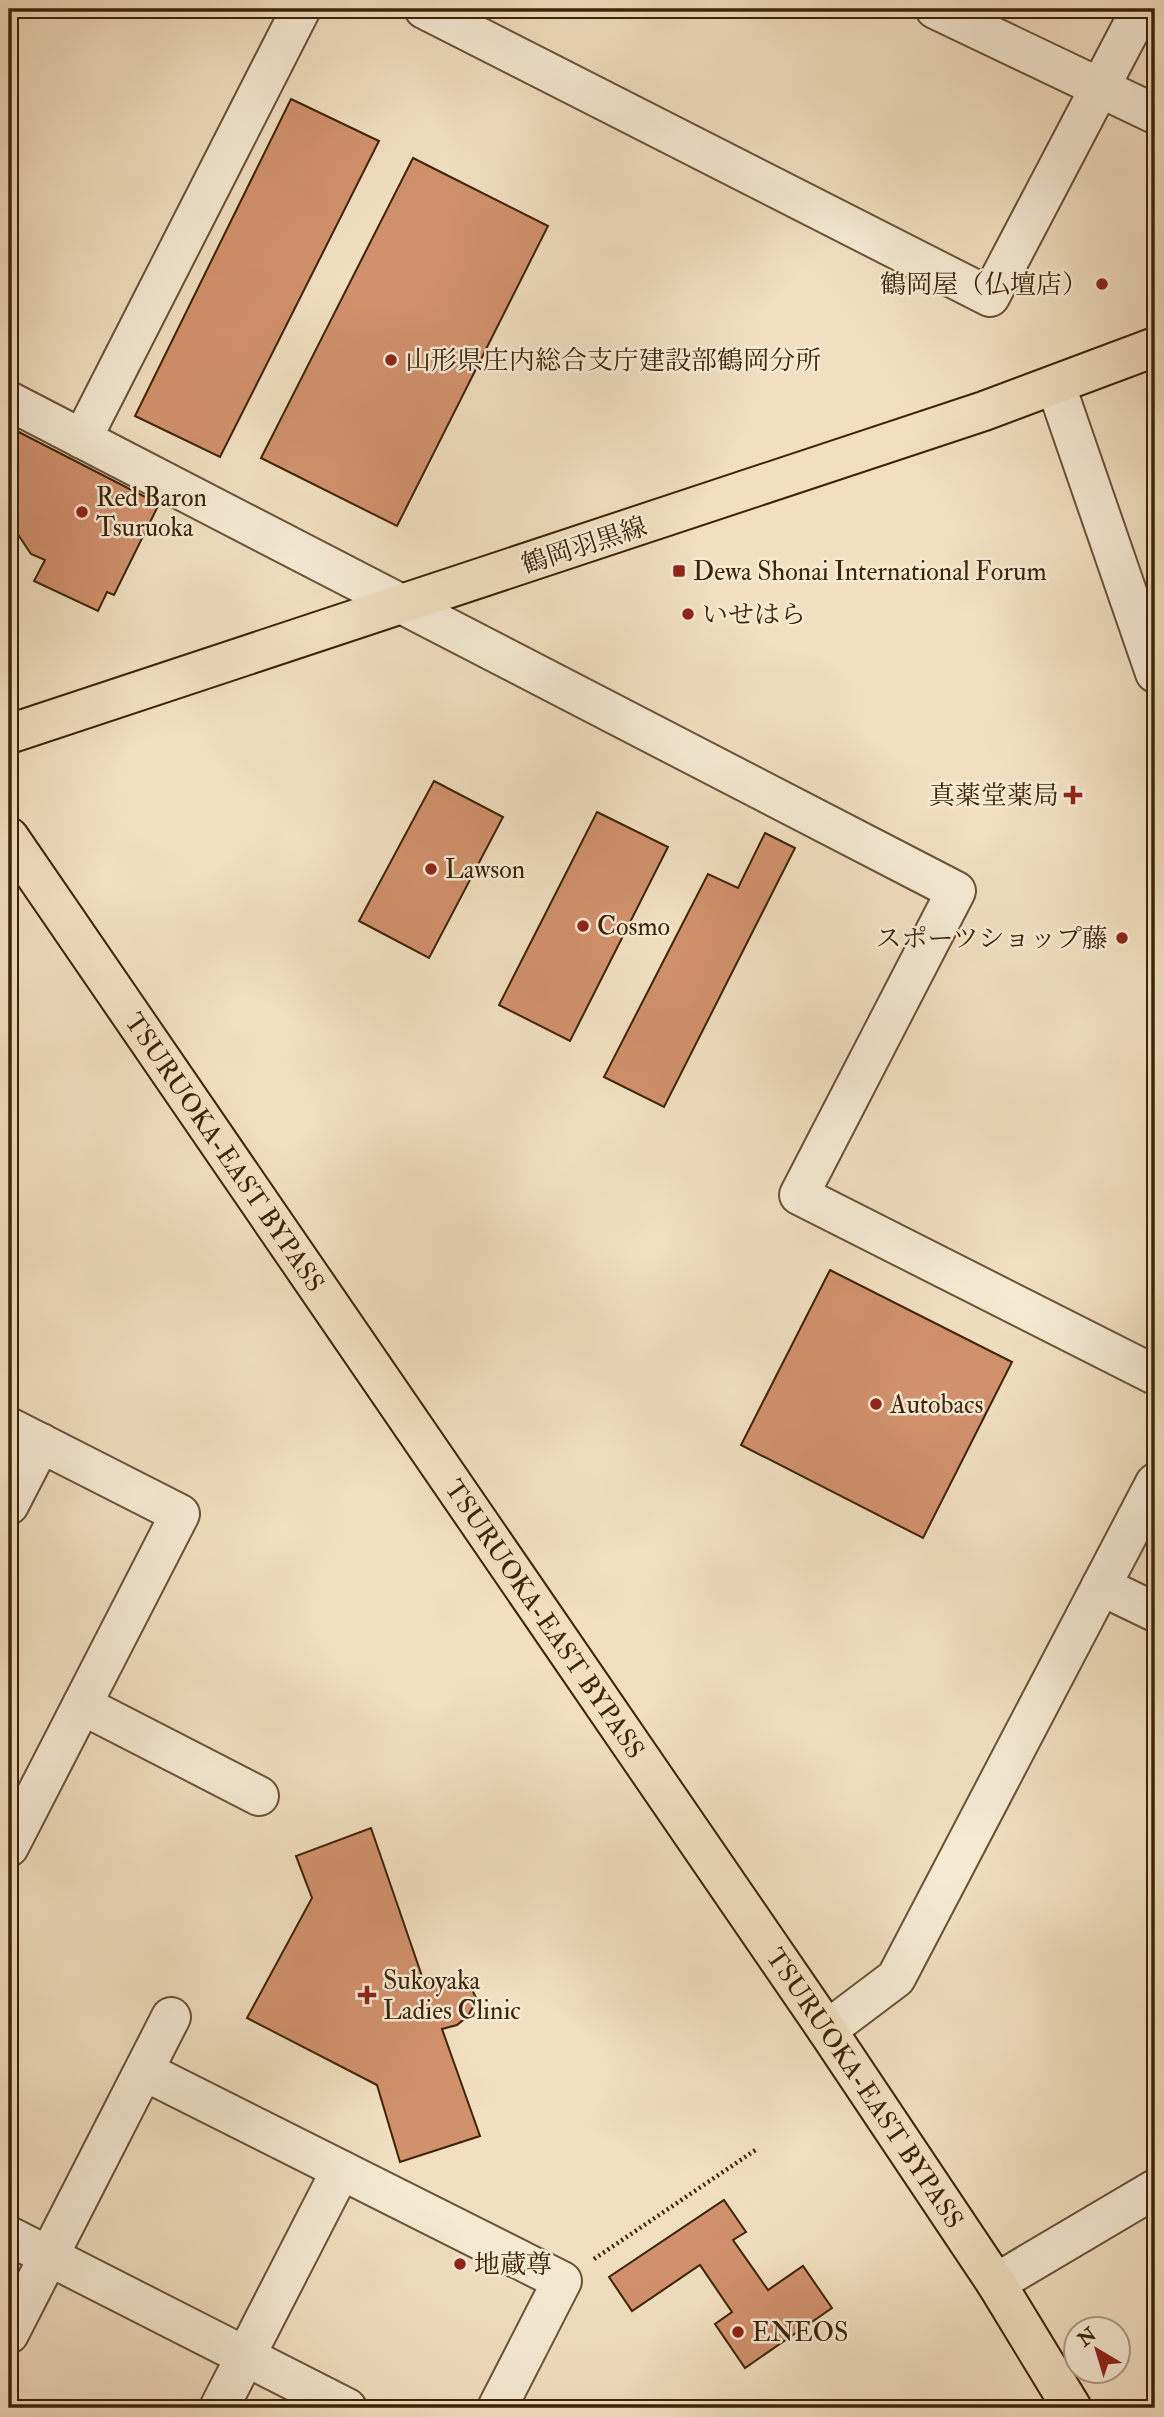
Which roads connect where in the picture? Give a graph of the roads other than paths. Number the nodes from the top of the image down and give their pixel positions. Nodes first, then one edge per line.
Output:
1 (301, 9) edge
2 (424, 9) edge
3 (935, 9) edge
4 (1141, 9) edge
5 (1100, 88) junction
6 (1155, 114) edge
7 (1155, 347) edge
8 (1056, 386) junction
9 (9, 401) edge
10 (82, 439) junction
11 (404, 605) junction
12 (1155, 673) edge
13 (9, 734) edge
14 (9, 837) edge
15 (1155, 1375) edge
16 (25, 1435) edge
17 (1155, 1483) edge
18 (9, 1505) edge
19 (1101, 1586) junction
20 (1155, 1612) edge
21 (82, 1705) junction
22 (259, 1796) dead end
23 (10, 1841) edge
24 (172, 2018) dead end
25 (827, 2030) junction
26 (144, 2071) junction
27 (341, 2170) junction
28 (1155, 2189) edge
29 (9, 2236) edge
30 (49, 2256) junction
31 (996, 2283) junction
32 (9, 2334) edge
33 (245, 2357) junction
34 (219, 2408) edge
35 (347, 2408) edge
36 (497, 2408) edge
37 (1072, 2408) edge

1 - 10 street
2 - 5 street
3 - 5 street
4 - 5 street
5 - 6 street
7 - 8 main road, 鶴岡羽黒線
8 - 11 main road, 鶴岡羽黒線
8 - 12 street
9 - 10 street
10 - 11 street
11 - 13 main road, 鶴岡羽黒線
11 - 15 street
14 - 25 main road, TSURUOKA-EAST BYPASS
16 - 18 street
16 - 21 street
17 - 19 street
19 - 20 street
19 - 25 street
21 - 22 street
21 - 23 street
24 - 26 street
25 - 31 main road, TSURUOKA-EAST BYPASS
26 - 27 street
26 - 30 street
27 - 33 street
27 - 36 street
28 - 31 street
29 - 30 street
30 - 32 street
30 - 33 street
31 - 37 main road, TSURUOKA-EAST BYPASS
33 - 34 street
33 - 35 street

